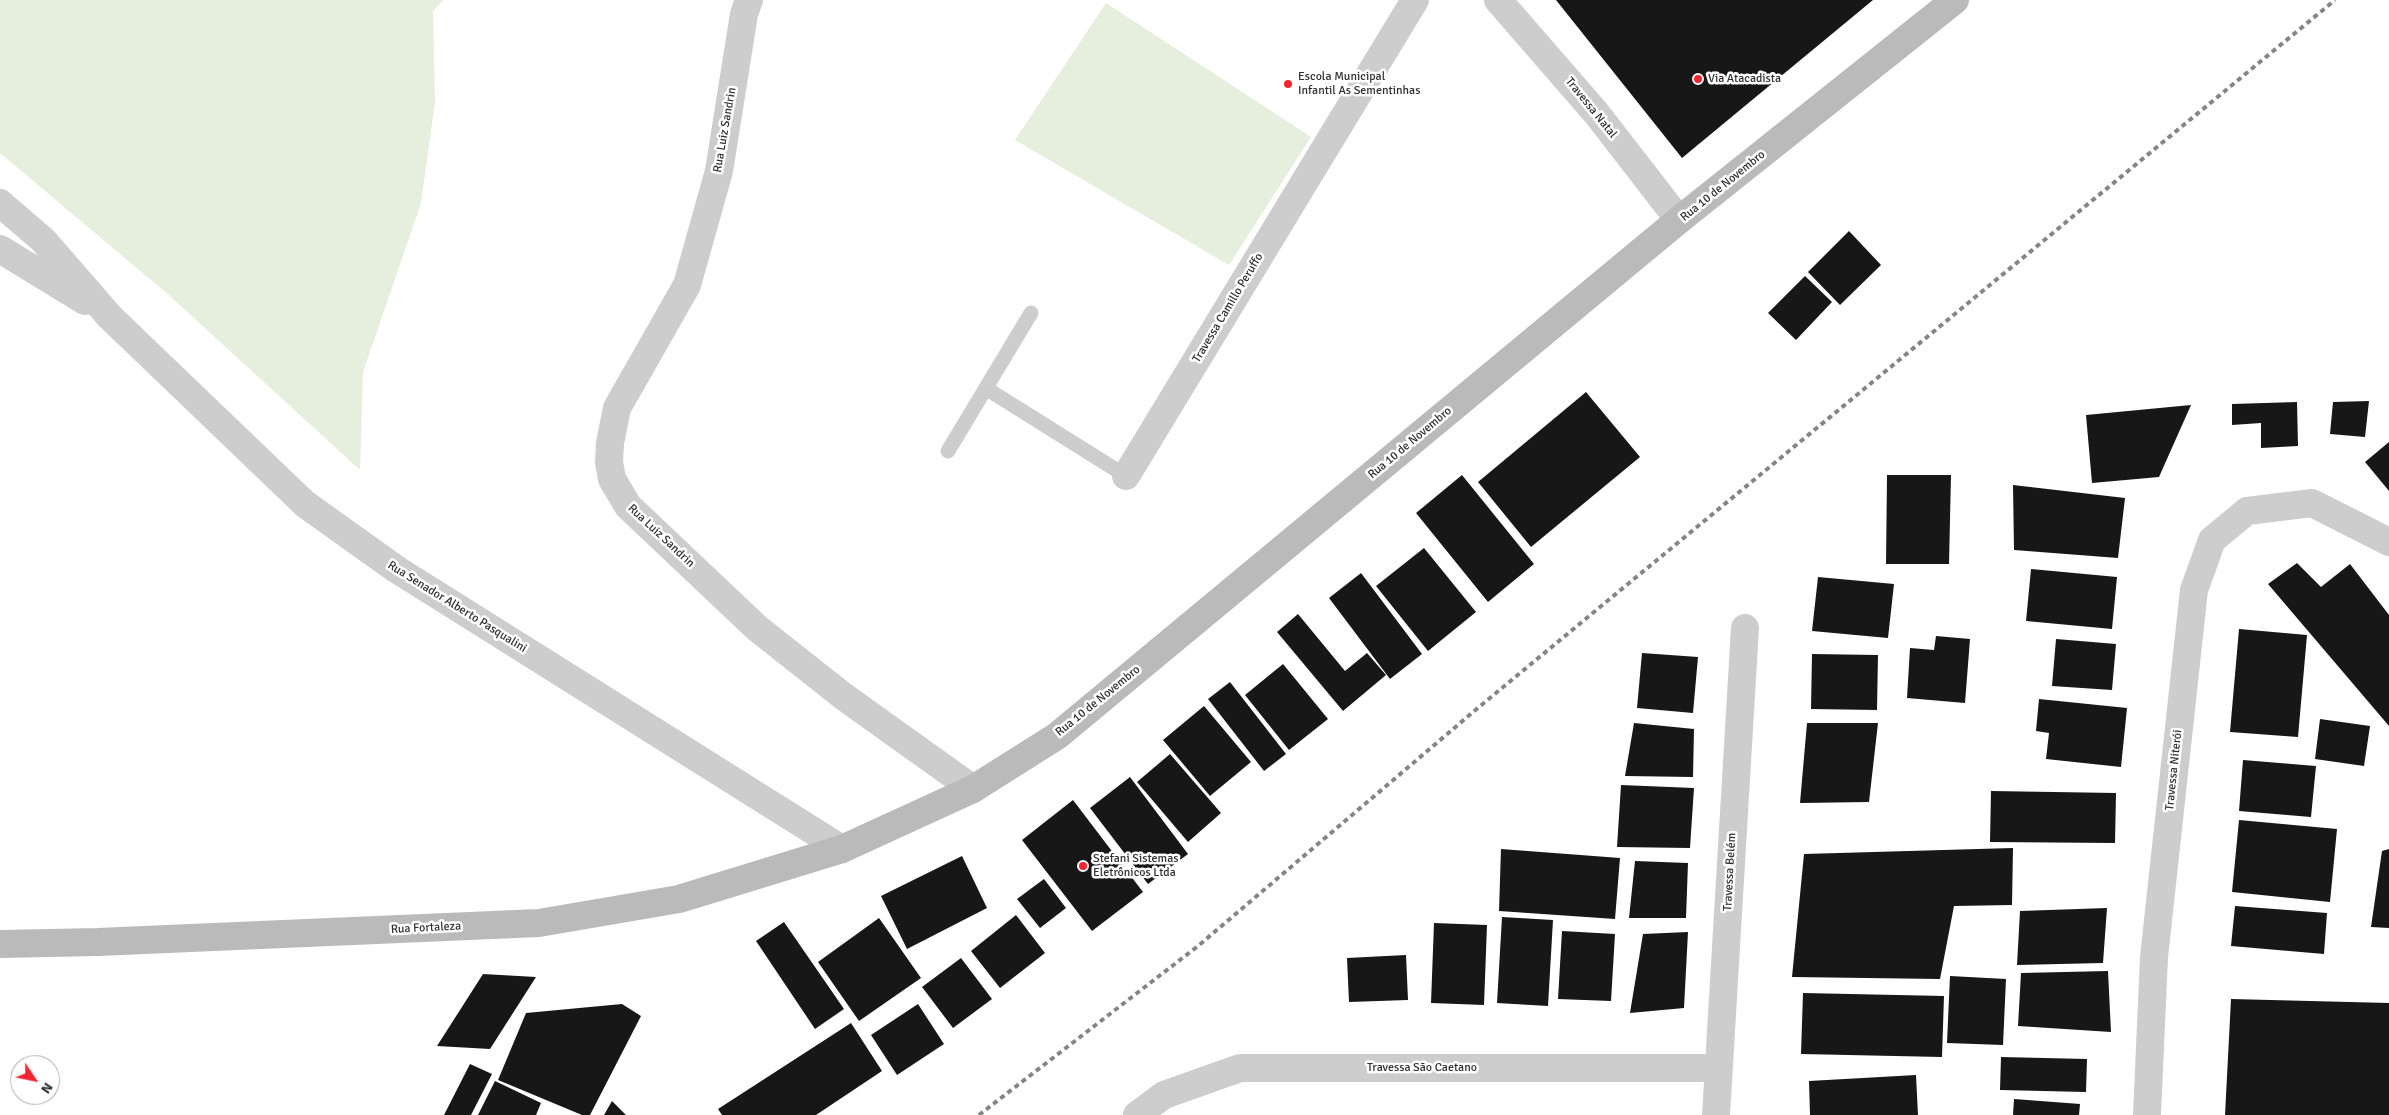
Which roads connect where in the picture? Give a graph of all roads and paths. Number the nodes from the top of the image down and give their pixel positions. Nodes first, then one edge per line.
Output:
1 (749, 0) edge
2 (1415, 0) edge
3 (1498, 0) edge
4 (1955, 0) edge
5 (0, 203) edge
6 (1679, 220) junction
7 (0, 249) edge
8 (1031, 313) dead end
9 (110, 317) junction
10 (987, 389) junction
11 (948, 451) dead end
12 (1126, 476) joint
13 (2389, 542) edge
14 (1745, 628) dead end
15 (973, 789) junction
16 (842, 849) junction
17 (0, 944) edge
18 (1718, 1068) junction
19 (1137, 1115) edge
20 (1716, 1115) edge
21 (2147, 1115) edge

1 - 15 street, Rua Luiz Sandrin
2 - 12 street, Travessa Camillo Peruffo
3 - 6 street, Travessa Natal
4 - 6 main road, Rua 10 de Novembro
5 - 9 street, Rua Senador Alberto Pasqualini
6 - 15 main road, Rua 10 de Novembro
7 - 9 street, Rua Senador Alberto Pasqualini
8 - 10 lane
9 - 16 street, Rua Senador Alberto Pasqualini
10 - 11 lane
10 - 12 lane, Travessa Camillo Peruffo
13 - 21 street, Travessa Niterói
14 - 18 street, Travessa Belém
15 - 16 main road, Rua 10 de Novembro
16 - 17 main road, Rua Fortaleza
18 - 19 street, Travessa São Caetano
18 - 20 street, Travessa Belém

